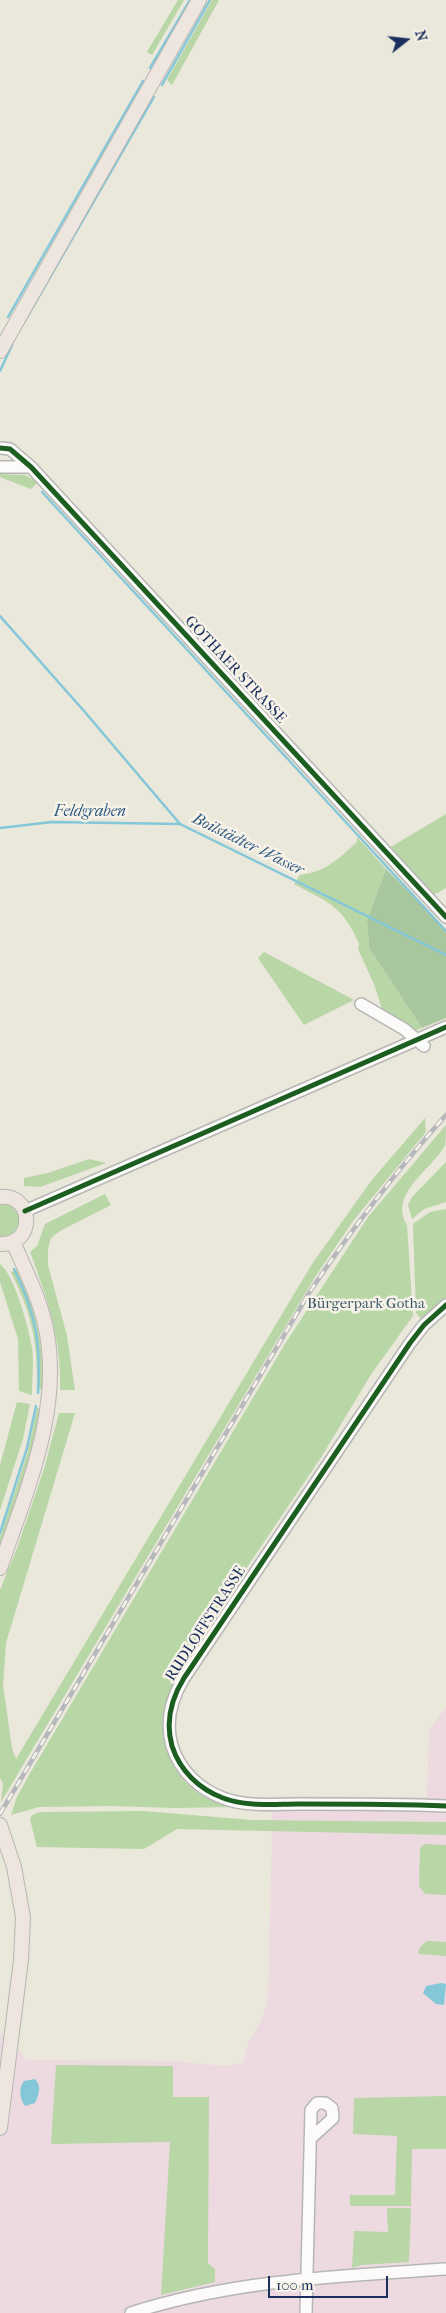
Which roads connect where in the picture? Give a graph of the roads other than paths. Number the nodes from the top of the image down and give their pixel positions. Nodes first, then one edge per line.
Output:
1 (199, 0) edge
2 (0, 351) edge
3 (0, 448) edge
4 (0, 467) edge
5 (31, 468) junction
6 (446, 917) edge
7 (361, 1004) dead end
8 (446, 1027) edge
9 (420, 1043) junction
10 (0, 1197) edge
11 (25, 1210) junction
12 (6, 1243) edge
13 (446, 1305) edge
14 (0, 1568) edge
15 (446, 1806) edge
16 (0, 1825) edge
17 (0, 2128) edge
18 (310, 2139) dead end
19 (446, 2269) edge
20 (307, 2279) junction
21 (131, 2313) edge
22 (306, 2313) edge

1 - 2 main road
3 - 5 street, GOTHAER STRASSE
4 - 5 street
5 - 6 street, GOTHAER STRASSE
7 - 9 street
8 - 9 street
9 - 11 street
10 - 11 main road
11 - 12 main road
12 - 14 main road
13 - 15 street, RUDLOFFSTRASSE
16 - 17 main road
18 - 20 street
19 - 20 street
20 - 21 street
20 - 22 street

